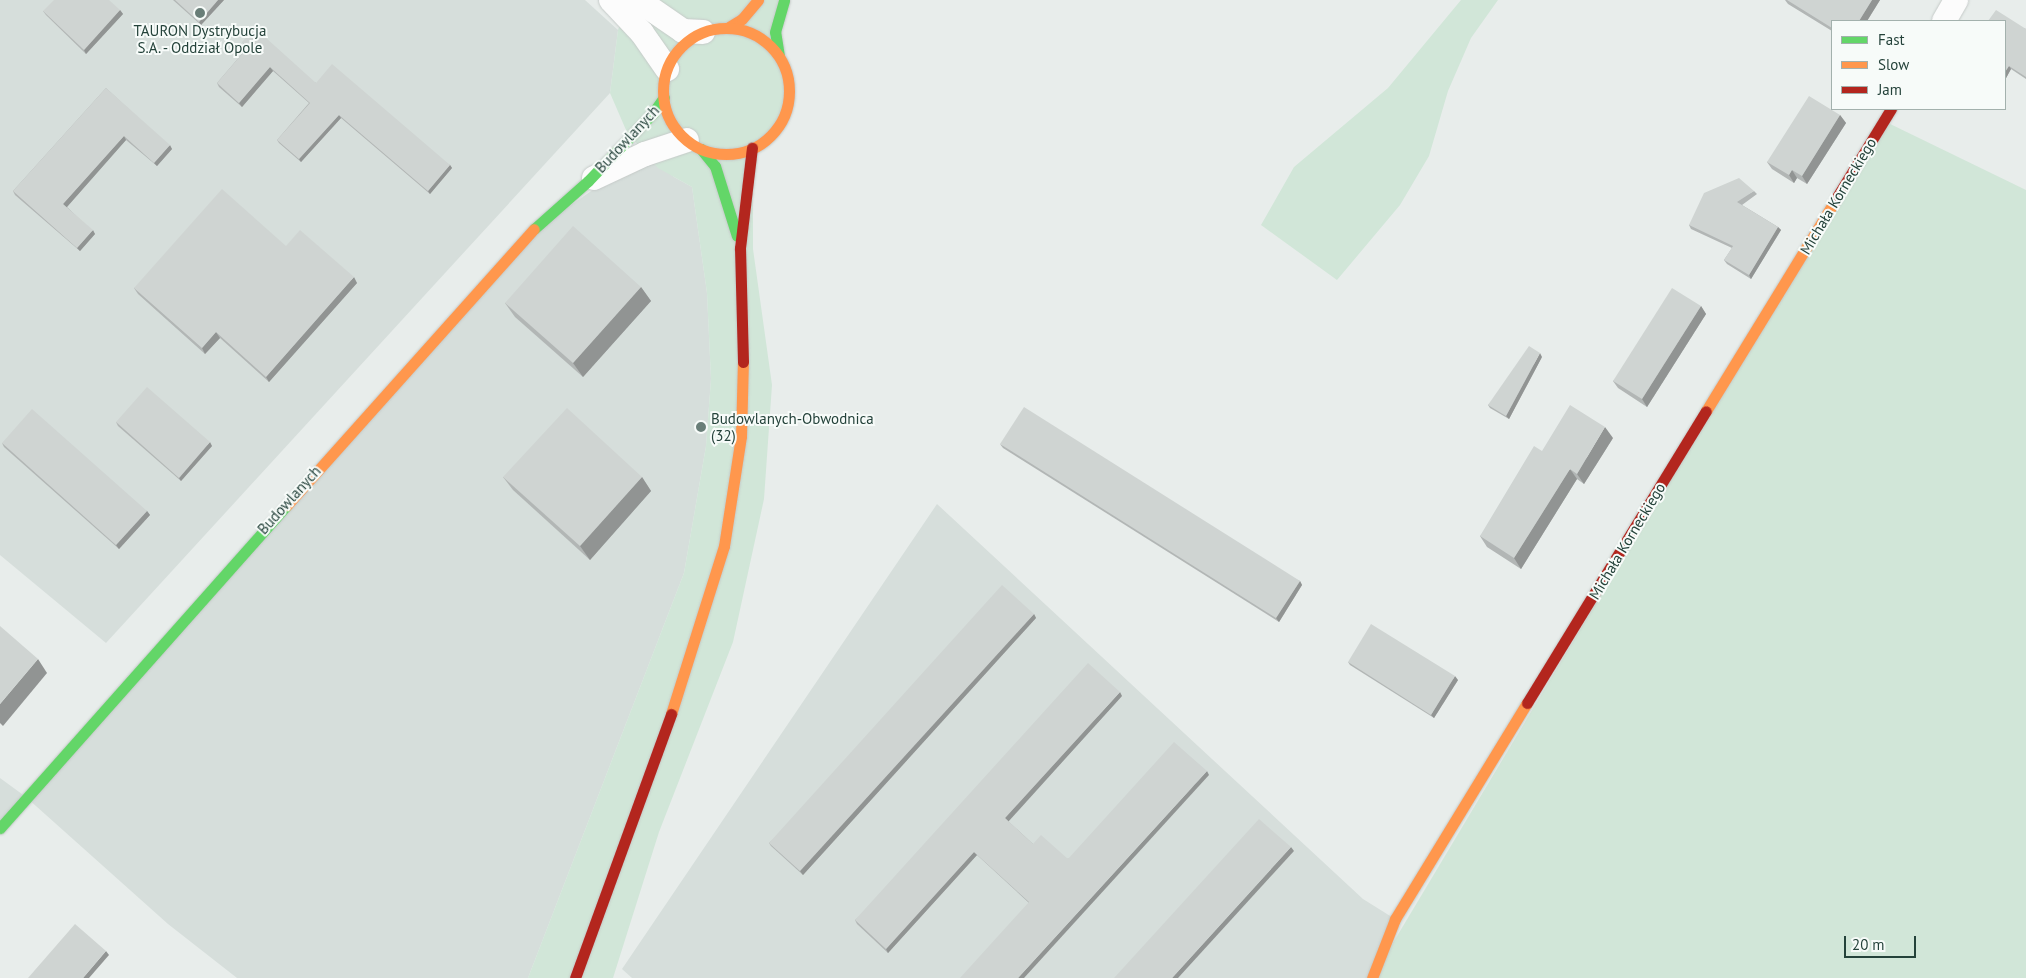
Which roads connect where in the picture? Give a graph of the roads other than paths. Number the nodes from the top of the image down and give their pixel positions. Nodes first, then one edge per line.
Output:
1 (611, 0) edge
2 (638, 0) edge
3 (758, 0) edge
4 (784, 0) edge
5 (1956, 0) edge
6 (1945, 20) edge
7 (729, 27) junction
8 (703, 32) junction
9 (779, 56) junction
10 (667, 69) junction
11 (664, 96) junction
12 (1891, 110) edge
13 (694, 144) junction
14 (752, 148) junction
15 (588, 181) junction
16 (740, 248) junction
17 (0, 828) edge
18 (575, 978) edge
19 (1372, 978) edge

1 - 10 street
2 - 8 street
3 - 7 street
4 - 9 street
5 - 6 street
7 - 8 street
7 - 9 street
8 - 10 street
9 - 14 street
10 - 11 street
11 - 13 street
11 - 15 street, Budowlanych
12 - 19 street, Michała Korneckiego
13 - 14 street
13 - 15 street, Budowlanych
13 - 16 street
14 - 16 street
15 - 17 street, Budowlanych
16 - 18 street

